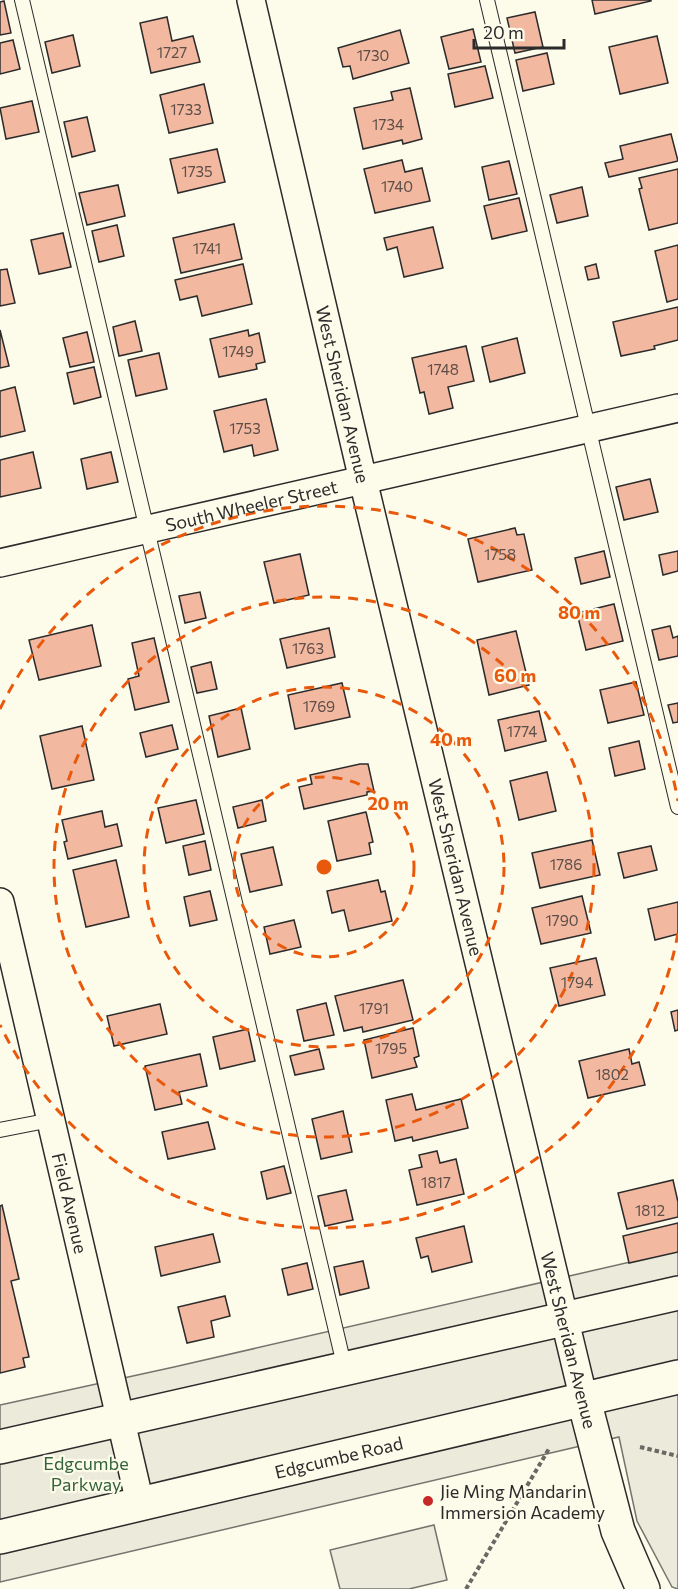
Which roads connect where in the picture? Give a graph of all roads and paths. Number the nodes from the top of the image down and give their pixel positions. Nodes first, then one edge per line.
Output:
1 (22, 0) edge
2 (250, 0) edge
3 (487, 0) edge
4 (678, 408) edge
5 (588, 429) junction
6 (363, 480) junction
7 (147, 529) junction
8 (0, 563) edge
9 (678, 807) edge
10 (0, 902) edge
11 (51, 1120) junction
12 (0, 1130) edge
13 (678, 1293) edge
14 (564, 1317) junction
15 (345, 1370) junction
16 (678, 1377) edge
17 (584, 1400) junction
18 (120, 1419) junction
19 (0, 1447) edge
20 (550, 1447) dead end
21 (640, 1447) dead end
22 (678, 1456) edge
23 (140, 1503) junction
24 (0, 1537) edge
25 (466, 1589) edge
26 (643, 1589) edge

1 - 7 lane
2 - 6 street, West Sheridan Avenue
3 - 5 lane
4 - 5 street, South Wheeler Street
5 - 6 street, South Wheeler Street
5 - 9 lane
6 - 7 street, South Wheeler Street
6 - 14 street, West Sheridan Avenue
7 - 8 street, South Wheeler Street
7 - 15 lane
10 - 11 street, Field Avenue
11 - 12 lane
11 - 18 street, Field Avenue
13 - 14 main road
14 - 15 main road
14 - 17 street, West Sheridan Avenue
15 - 18 main road
16 - 17 main road, Edgcumbe Road
17 - 23 main road, Edgcumbe Road
17 - 26 main road, West Sheridan Avenue
18 - 19 main road
18 - 23 street, Field Avenue
20 - 25 path
21 - 22 path
23 - 24 main road, Edgcumbe Road

